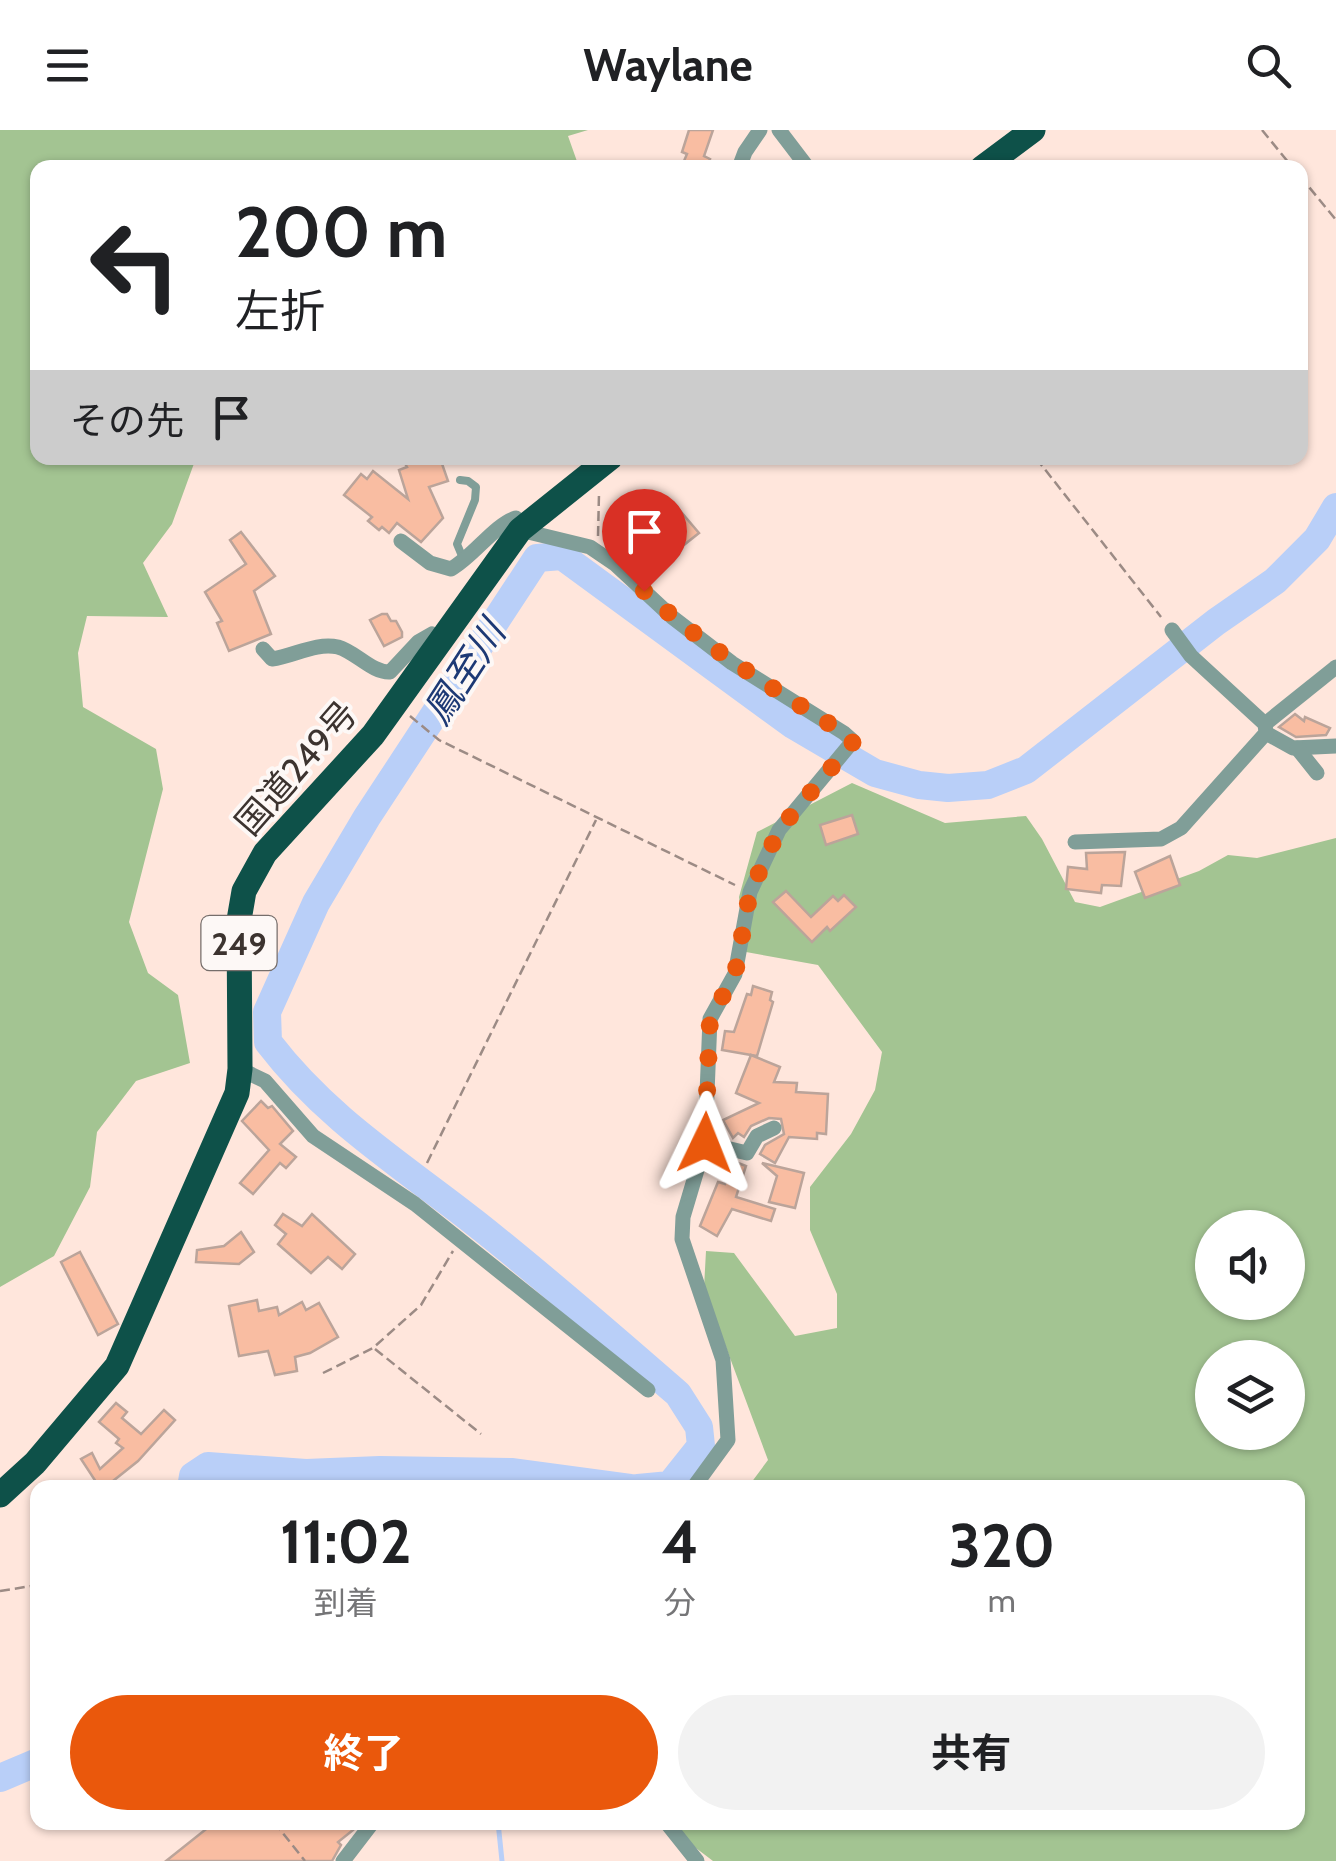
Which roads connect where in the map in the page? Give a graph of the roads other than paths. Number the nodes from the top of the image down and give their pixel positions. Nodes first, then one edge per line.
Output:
1 (760, 130) edge
2 (779, 130) edge
3 (1033, 130) edge
4 (743, 160) edge
5 (802, 160) edge
6 (993, 160) edge
7 (600, 465) edge
8 (460, 480) dead end
9 (523, 528) junction
10 (401, 541) dead end
11 (475, 554) junction
12 (1172, 630) road end
13 (441, 641) junction
14 (263, 649) dead end
15 (1336, 668) edge
16 (1266, 729) junction
17 (1336, 746) edge
18 (1297, 748) junction
19 (1317, 773) dead end
20 (1075, 842) dead end
21 (240, 1069) junction
22 (774, 1128) dead end
23 (705, 1143) junction
24 (648, 1390) dead end
25 (699, 1480) edge
26 (0, 1494) edge
27 (367, 1830) edge
28 (672, 1830) edge
29 (343, 1861) edge
30 (697, 1861) edge

1 - 4 street
2 - 5 street
3 - 6 highway
7 - 9 highway, 国道249号 / 249
8 - 11 lane
9 - 11 street
9 - 13 highway, 国道249号 / 249
9 - 23 street
10 - 11 street
12 - 16 street
13 - 14 street
13 - 21 highway, 国道249号 / 249
15 - 16 street
16 - 18 street
16 - 20 street
17 - 18 street
18 - 19 street
21 - 24 street
21 - 26 highway, 国道249号 / 249
22 - 23 street
23 - 25 street
27 - 29 street
28 - 30 street

